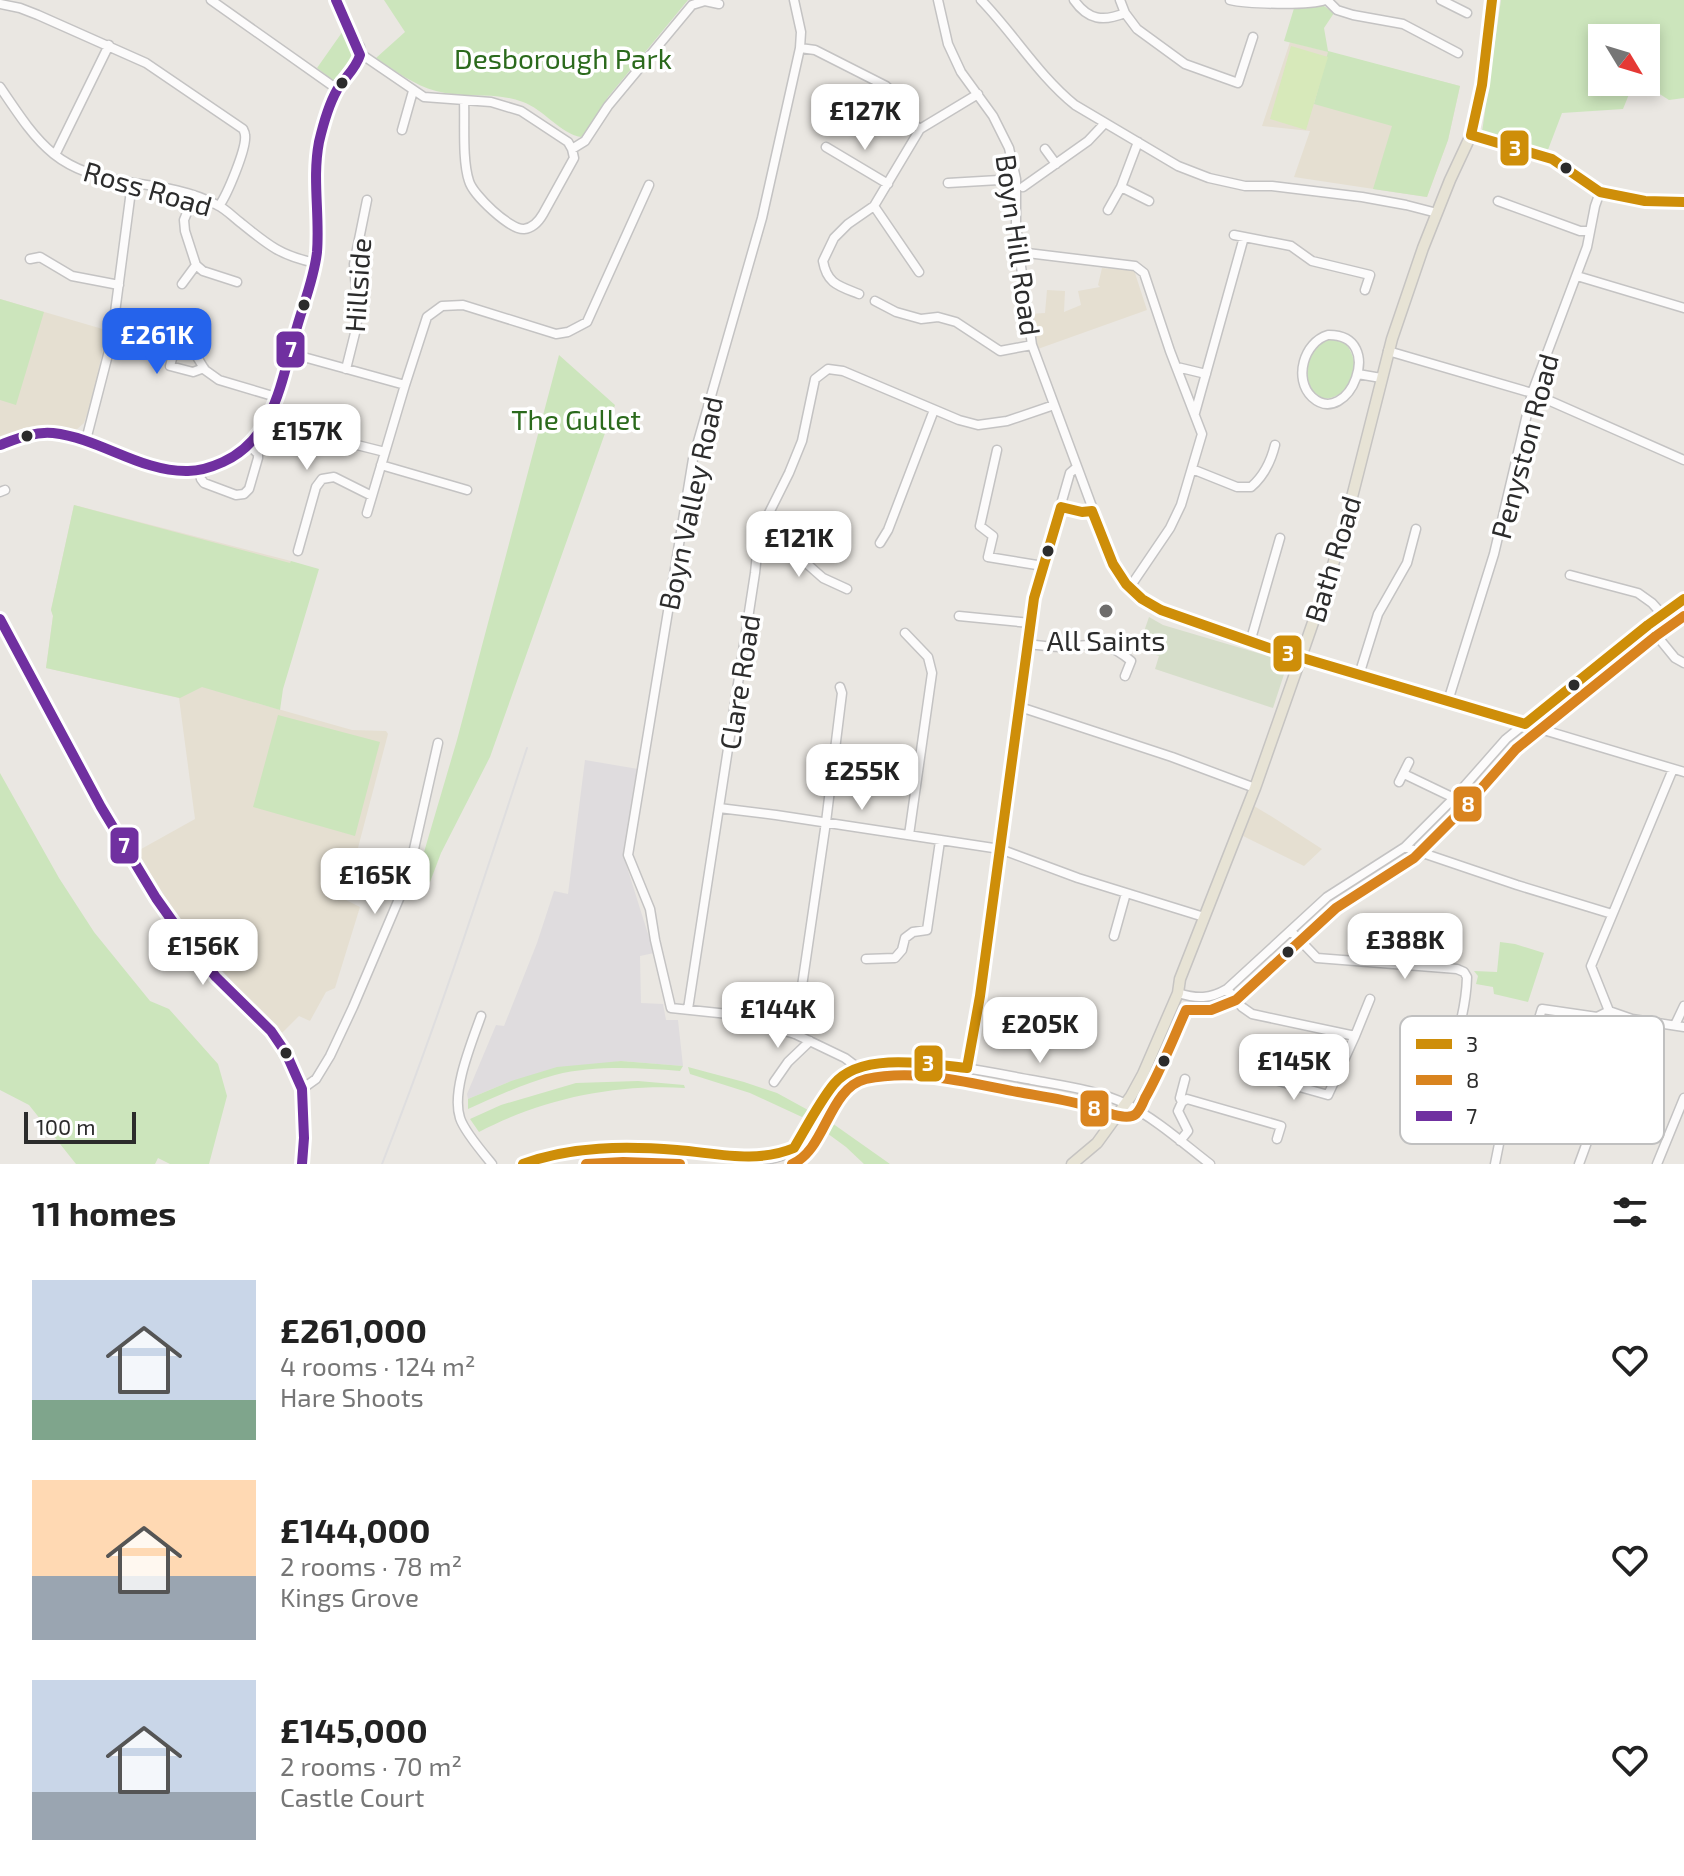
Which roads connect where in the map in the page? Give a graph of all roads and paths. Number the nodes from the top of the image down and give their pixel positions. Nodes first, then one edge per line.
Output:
1 (211, 0) edge
2 (336, 0) edge
3 (794, 0) edge
4 (938, 0) edge
5 (981, 0) edge
6 (1074, 0) edge
7 (1120, 0) edge
8 (1230, 0) edge
9 (1326, 0) edge
10 (1441, 0) edge
11 (1492, 0) edge
12 (0, 4) edge
13 (719, 4) dead end
14 (1125, 13) junction
15 (1467, 13) dead end
16 (1253, 37) dead end
17 (109, 45) junction
18 (800, 48) junction
19 (1458, 53) dead end
20 (361, 54) junction
21 (0, 87) edge
22 (337, 89) junction
23 (413, 91) junction
24 (978, 94) junction
25 (464, 100) junction
26 (1105, 123) junction
27 (920, 129) junction
28 (402, 130) dead end
29 (1471, 135) junction
30 (1138, 142) junction
31 (826, 147) dead end
32 (572, 149) junction
33 (1045, 149) dead end
34 (55, 155) junction
35 (1056, 164) junction
36 (1016, 179) junction
37 (132, 183) junction
38 (948, 183) dead end
39 (888, 184) junction
40 (649, 185) dead end
41 (1023, 187) dead end
42 (1121, 187) junction
43 (1600, 192) junction
44 (194, 195) junction
45 (367, 200) dead end
46 (1149, 201) dead end
47 (1498, 201) dead end
48 (1684, 202) edge
49 (219, 206) junction
50 (874, 206) junction
51 (1108, 210) dead end
52 (1437, 213) junction
53 (1590, 231) junction
54 (45, 248) dead end
55 (1019, 252) junction
56 (316, 263) junction
57 (196, 265) junction
58 (919, 272) dead end
59 (1577, 276) junction
60 (237, 282) dead end
61 (182, 284) dead end
62 (119, 285) junction
63 (1365, 290) dead end
64 (859, 294) dead end
65 (875, 301) dead end
66 (1684, 308) edge
67 (115, 313) junction
68 (185, 335) junction
69 (1032, 345) junction
70 (1388, 351) junction
71 (289, 353) junction
72 (1177, 367) junction
73 (204, 368) junction
74 (346, 369) junction
75 (1206, 374) junction
76 (1358, 374) junction
77 (1381, 378) junction
78 (405, 385) junction
79 (1532, 393) junction
80 (276, 397) junction
81 (1054, 405) junction
82 (934, 410) junction
83 (1195, 414) junction
84 (86, 440) junction
85 (337, 440) dead end
86 (0, 445) edge
87 (249, 445) junction
88 (1275, 445) dead end
89 (997, 450) dead end
90 (385, 452) junction
91 (1684, 460) edge
92 (381, 465) junction
93 (1077, 467) junction
94 (1192, 469) junction
95 (199, 471) junction
96 (1251, 487) junction
97 (467, 490) dead end
98 (372, 496) junction
99 (1257, 496) dead end
100 (1061, 507) junction
101 (1092, 511) junction
102 (367, 513) dead end
103 (1416, 529) dead end
104 (1280, 538) dead end
105 (880, 543) dead end
106 (758, 544) junction
107 (298, 551) dead end
108 (1043, 566) junction
109 (1570, 575) dead end
110 (1130, 587) junction
111 (847, 589) dead end
112 (1684, 599) edge
113 (1662, 614) junction
114 (959, 616) dead end
115 (0, 619) edge
116 (1030, 623) junction
117 (1648, 625) junction
118 (905, 633) dead end
119 (1251, 639) junction
120 (1028, 644) junction
121 (1301, 657) junction
122 (1684, 663) edge
123 (1359, 675) junction
124 (1125, 676) dead end
125 (840, 687) dead end
126 (1448, 701) junction
127 (1020, 707) junction
128 (1525, 724) junction
129 (438, 743) dead end
130 (1409, 762) dead end
131 (1673, 769) junction
132 (1684, 772) edge
133 (1255, 788) junction
134 (1454, 798) junction
135 (719, 808) junction
136 (826, 822) junction
137 (909, 835) junction
138 (940, 841) junction
139 (1405, 847) junction
140 (1000, 849) junction
141 (1126, 893) junction
142 (1612, 914) junction
143 (1204, 917) junction
144 (1291, 931) junction
145 (1114, 936) dead end
146 (866, 959) dead end
147 (1227, 989) junction
148 (1178, 993) junction
149 (1370, 999) dead end
150 (1684, 1006) edge
151 (688, 1009) junction
152 (1608, 1009) junction
153 (481, 1016) dead end
154 (1462, 1016) edge
155 (1540, 1016) edge
156 (1590, 1016) edge
157 (1598, 1016) edge
158 (1625, 1016) edge
159 (1680, 1026) edge
160 (795, 1034) junction
161 (1355, 1036) junction
162 (810, 1041) junction
163 (857, 1067) junction
164 (967, 1068) junction
165 (1268, 1078) dead end
166 (1185, 1079) dead end
167 (774, 1082) dead end
168 (302, 1089) junction
169 (1684, 1098) edge
170 (1182, 1102) junction
171 (1126, 1104) junction
172 (1277, 1139) dead end
173 (1180, 1141) junction
174 (1499, 1144) edge
175 (1586, 1144) edge
176 (679, 1150) junction
177 (787, 1154) junction
178 (302, 1164) edge
179 (492, 1164) edge
180 (523, 1164) edge
181 (678, 1164) edge
182 (790, 1164) edge
183 (1072, 1164) edge
184 (1210, 1164) edge
185 (1495, 1164) edge
186 (1579, 1164) edge
187 (1657, 1164) edge

1 - 22 street
2 - 20 street
3 - 18 street, Boyn Valley Road
4 - 24 street, Boyn Hill Road
5 - 26 street
6 - 14 street
7 - 14 street
8 - 9 street
9 - 19 street
10 - 15 street
11 - 29 main road, Bath Road
12 - 17 street
13 - 32 street
14 - 16 street
17 - 34 street
17 - 49 street
18 - 27 street
18 - 151 street, Boyn Valley Road
20 - 22 street
20 - 23 street
21 - 34 street, Ross Road
22 - 56 street
23 - 25 street
23 - 28 street
24 - 27 street
24 - 36 street, Boyn Hill Road
25 - 32 street
25 - 32 street
26 - 30 street
26 - 35 street
27 - 39 street
29 - 43 street
29 - 52 main road, Bath Road
30 - 42 street
30 - 52 street
31 - 39 street
33 - 35 street
34 - 37 street, Ross Road
35 - 41 street
36 - 38 street
36 - 55 street, Boyn Hill Road
37 - 44 street, Ross Road
37 - 62 street
39 - 50 street
40 - 78 street
42 - 46 street
42 - 51 street
43 - 48 street
43 - 53 street, Penyston Road
44 - 49 street, Ross Road
44 - 57 street
45 - 74 street, Hillside
47 - 53 street
49 - 56 street, Ross Road
50 - 58 street
50 - 64 street
52 - 70 main road, Bath Road
53 - 59 street, Penyston Road
54 - 62 street
55 - 69 street, Boyn Hill Road
55 - 72 street
56 - 71 street
57 - 60 street
57 - 61 street
59 - 66 street
59 - 79 street, Penyston Road
62 - 67 street
63 - 75 street
65 - 69 street
67 - 68 street
67 - 84 street
68 - 73 street
68 - 73 street
69 - 81 street, Boyn Hill Road
70 - 77 main road, Bath Road
70 - 79 street
71 - 74 street
71 - 80 street
72 - 75 street
72 - 83 street
73 - 80 street
74 - 78 street
75 - 83 street
76 - 76 street
76 - 77 street
77 - 121 main road, Bath Road
78 - 90 street
79 - 91 street
79 - 126 street, Penyston Road
80 - 87 street
81 - 82 street, Clare Road
81 - 93 street, Boyn Hill Road
82 - 105 street
82 - 106 street, Clare Road
83 - 94 street
84 - 86 street
84 - 95 street
85 - 90 street
87 - 95 street
87 - 95 street
88 - 96 street
89 - 108 street
90 - 92 street
92 - 97 street
92 - 98 street
93 - 100 street
93 - 101 street, Boyn Hill Road
94 - 96 street
94 - 110 street
96 - 99 street
98 - 102 street
98 - 107 street
100 - 101 street
100 - 108 street
101 - 110 street, Boyn Hill Road
103 - 123 street
104 - 119 street
106 - 111 street
106 - 135 street, Clare Road
108 - 116 street
109 - 113 street
110 - 119 street, Boyn Hill Road
112 - 113 street
113 - 117 street
114 - 116 street
115 - 168 street
116 - 120 street
117 - 122 street
117 - 128 street
118 - 137 street
119 - 121 street, Boyn Hill Road
120 - 124 street
120 - 127 street
121 - 123 street, Boyn Hill Road
121 - 133 main road, Bath Road
123 - 126 street, Boyn Hill Road
125 - 136 street
126 - 128 street, Boyn Hill Road
127 - 133 street
127 - 140 street
128 - 131 street, Boyn Hill Road
128 - 134 street
129 - 168 street
130 - 134 street
131 - 132 street, Boyn Hill Road
131 - 142 street
133 - 143 main road, Bath Road
134 - 139 street
135 - 136 street
135 - 151 street, Clare Road
136 - 137 street
136 - 160 street
137 - 138 street
138 - 140 street
138 - 146 street
139 - 142 street
139 - 144 street
140 - 141 street
140 - 164 street
141 - 143 street
141 - 145 street
142 - 152 street
143 - 148 main road, Bath Road
144 - 147 street
144 - 154 street
147 - 148 street
147 - 161 street
148 - 171 main road, Bath Road
149 - 161 street
150 - 159 street
151 - 160 street
152 - 157 street
152 - 158 street
153 - 179 street
155 - 156 street
160 - 162 street
161 - 165 street
162 - 163 street
162 - 167 street
163 - 164 street
163 - 177 street
164 - 171 street
166 - 170 street
168 - 178 street
169 - 187 street
170 - 172 street
170 - 173 street
171 - 173 street
171 - 183 main road, Bath Road
173 - 184 street
174 - 185 street
175 - 186 street
176 - 177 street
176 - 180 street
176 - 181 street
177 - 182 street

